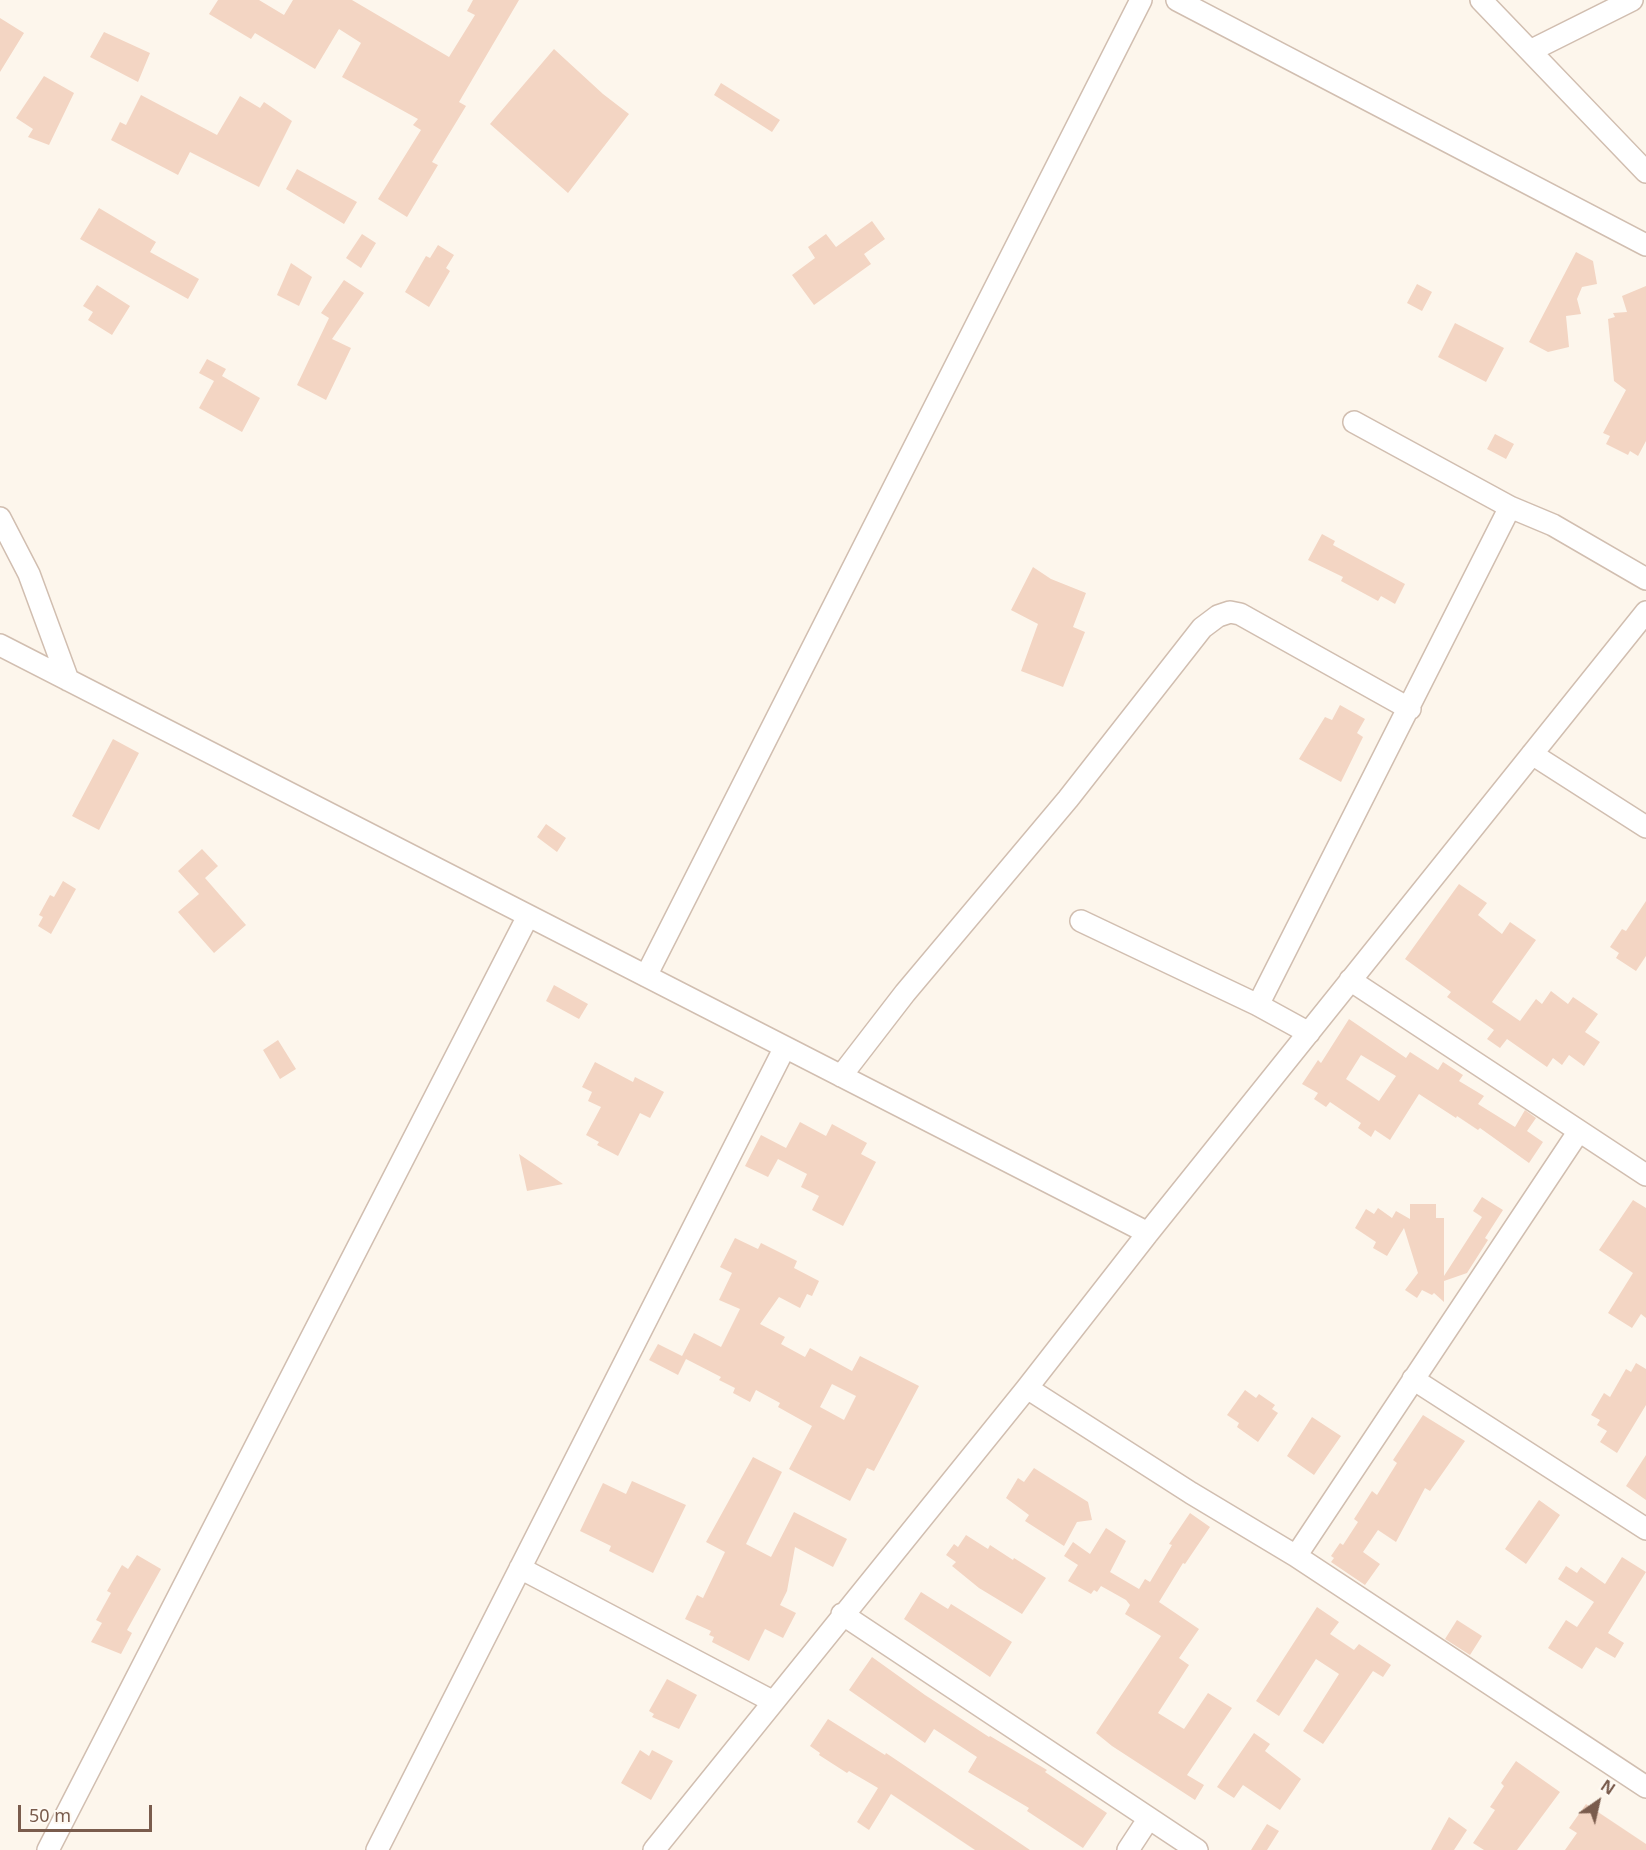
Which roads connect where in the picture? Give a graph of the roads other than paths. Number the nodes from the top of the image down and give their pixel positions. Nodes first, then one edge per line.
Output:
1 (1141, 0) edge
2 (1177, 0) edge
3 (1481, 0) edge
4 (1632, 0) edge
5 (1530, 51) junction
6 (1646, 172) edge
7 (1646, 245) edge
8 (1354, 422) dead end
9 (1510, 507) junction
10 (0, 518) edge
11 (1646, 579) edge
12 (1646, 612) edge
13 (0, 645) edge
14 (68, 680) junction
15 (1410, 709) junction
16 (1532, 754) junction
17 (1646, 826) edge
18 (528, 916) junction
19 (1081, 921) dead end
20 (646, 976) junction
21 (1350, 981) junction
22 (1258, 1005) junction
23 (1309, 1033) junction
24 (785, 1047) junction
25 (842, 1076) junction
26 (1579, 1131) junction
27 (1646, 1175) edge
28 (1148, 1233) junction
29 (1413, 1379) junction
30 (1027, 1388) junction
31 (1646, 1529) edge
32 (1296, 1556) junction
33 (520, 1568) junction
34 (842, 1614) junction
35 (772, 1701) junction
36 (1646, 1787) edge
37 (1149, 1818) junction
38 (48, 1850) edge
39 (377, 1850) edge
40 (654, 1850) edge
41 (1128, 1850) edge
42 (1197, 1850) edge

1 - 20 street
2 - 7 street
3 - 5 street
4 - 5 street
5 - 6 street
8 - 9 street
9 - 11 street
9 - 15 street
10 - 14 street
12 - 16 street
13 - 14 street
14 - 18 street
15 - 22 street
15 - 25 street
16 - 17 street
16 - 21 street
18 - 20 street
18 - 38 street
19 - 22 street
20 - 24 street
21 - 23 street
21 - 26 street
22 - 23 street
23 - 28 street
24 - 25 street
24 - 33 street
25 - 28 street
26 - 27 street
26 - 29 street
28 - 30 street
29 - 31 street
29 - 32 street
30 - 32 street
30 - 34 street
32 - 36 street
33 - 35 street
33 - 39 street
34 - 35 street
34 - 37 street
35 - 40 street
37 - 41 street
37 - 42 street

